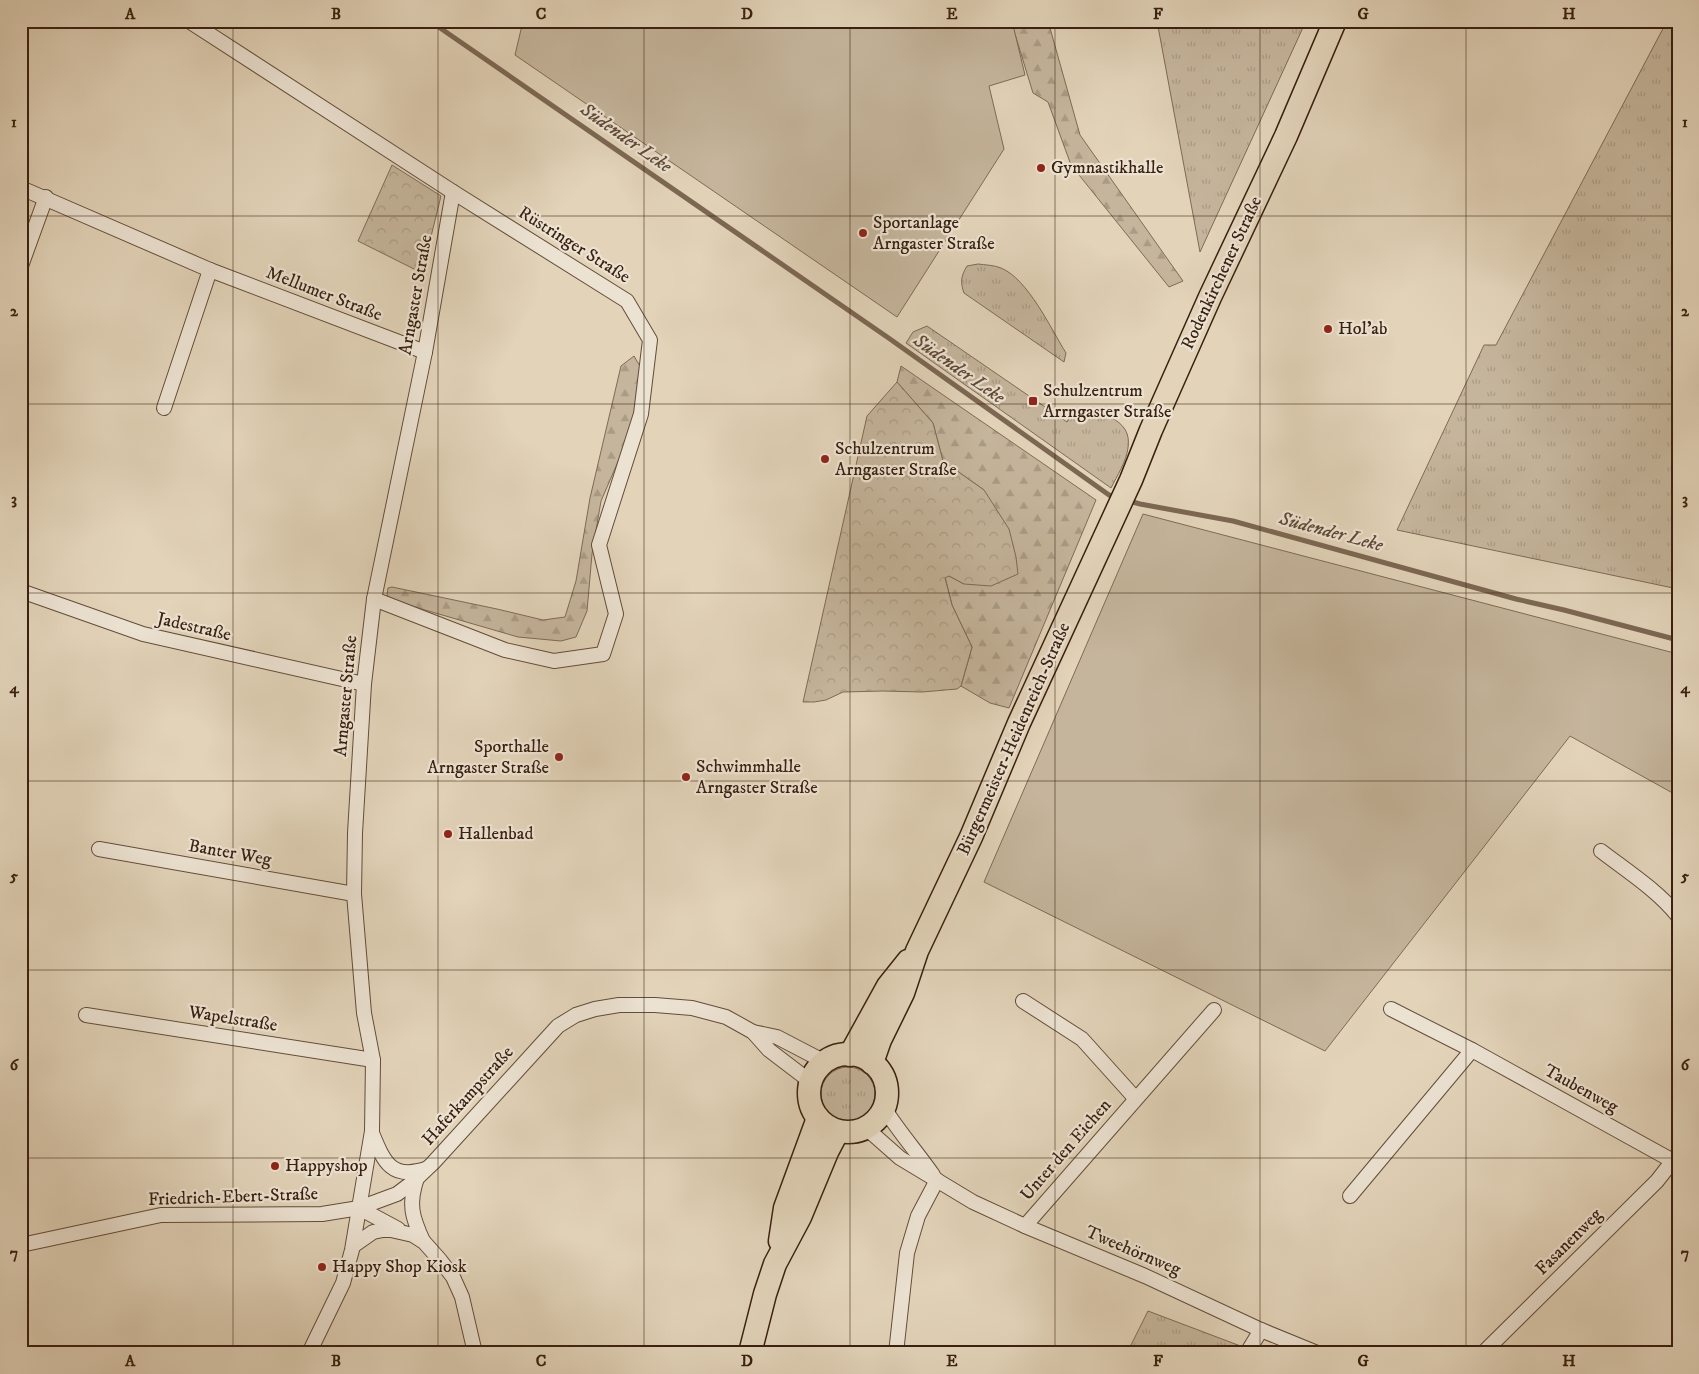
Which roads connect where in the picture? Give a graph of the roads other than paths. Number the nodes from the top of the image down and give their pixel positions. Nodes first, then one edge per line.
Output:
1 (189, 21) edge
2 (1335, 21) edge
3 (21, 188) edge
4 (453, 192) junction
5 (46, 197) junction
6 (21, 266) edge
7 (210, 270) junction
8 (425, 352) junction
9 (164, 408) dead end
10 (1110, 526) joint
11 (21, 591) edge
12 (374, 599) junction
13 (364, 684) junction
14 (99, 849) dead end
15 (1601, 851) dead end
16 (354, 894) junction
17 (1678, 916) edge
18 (917, 951) junction
19 (1022, 1001) dead end
20 (1391, 1009) dead end
21 (1214, 1010) dead end
22 (86, 1015) dead end
23 (753, 1032) junction
24 (1472, 1050) junction
25 (850, 1055) junction
26 (373, 1060) junction
27 (825, 1062) junction
28 (872, 1063) junction
29 (811, 1082) junction
30 (1136, 1098) junction
31 (884, 1108) junction
32 (818, 1118) junction
33 (866, 1128) junction
34 (372, 1131) junction
35 (838, 1131) junction
36 (1675, 1158) edge
37 (422, 1174) junction
38 (937, 1180) junction
39 (1350, 1196) dead end
40 (359, 1208) junction
41 (1025, 1226) junction
42 (403, 1233) junction
43 (424, 1242) junction
44 (21, 1245) edge
45 (353, 1246) junction
46 (775, 1264) junction
47 (1261, 1330) junction
48 (309, 1353) edge
49 (475, 1353) edge
50 (750, 1353) edge
51 (896, 1353) edge
52 (1247, 1353) edge
53 (1317, 1353) edge
54 (1483, 1353) edge

1 - 4 street, Rüstringer Straße
2 - 10 main road, Rodenkirchener Straße
3 - 5 street, Mellumer Straße
4 - 8 street, Arngaster Straße
4 - 12 street, Rüstringer Straße
5 - 6 street
5 - 7 street, Mellumer Straße
7 - 8 street, Mellumer Straße
7 - 9 street
8 - 12 street, Arngaster Straße
10 - 18 main road, Bürgermeister-Heidenreich-Straße
11 - 13 street, Jadestraße
12 - 13 street, Arngaster Straße
13 - 16 street, Arngaster Straße
14 - 16 street, Banter Weg
15 - 17 street
16 - 26 street, Arngaster Straße
18 - 25 main road, Bürgermeister-Heidenreich-Straße
18 - 28 main road, Bürgermeister-Heidenreich-Straße
19 - 30 street, Unter den Eichen
20 - 24 street, Taubenweg
21 - 30 street, Unter den Eichen
22 - 26 street, Wapelstraße
23 - 27 street, Haferkampstraße
23 - 29 street, Haferkampstraße
23 - 37 street, Haferkampstraße
24 - 36 street, Taubenweg
24 - 39 street
25 - 27 main road
25 - 28 main road
26 - 34 street, Arngaster Straße
27 - 29 main road
28 - 31 main road
29 - 32 main road
30 - 41 street, Unter den Eichen
31 - 33 main road
31 - 38 street, Tweehörnweg
32 - 35 main road
32 - 46 main road
33 - 35 main road
33 - 38 street, Tweehörnweg
34 - 37 street
34 - 40 street, Arngaster Straße
35 - 46 main road
36 - 54 street, Fasanenweg
37 - 40 street, Haferkampstraße
37 - 43 street
38 - 41 street, Tweehörnweg
38 - 51 street
40 - 42 street
40 - 44 street, Friedrich-Ebert-Straße
40 - 45 street
41 - 47 street, Tweehörnweg
42 - 43 street
42 - 45 street
43 - 49 street
45 - 48 street
46 - 50 main road
47 - 52 street
47 - 53 street, Tweehörnweg

